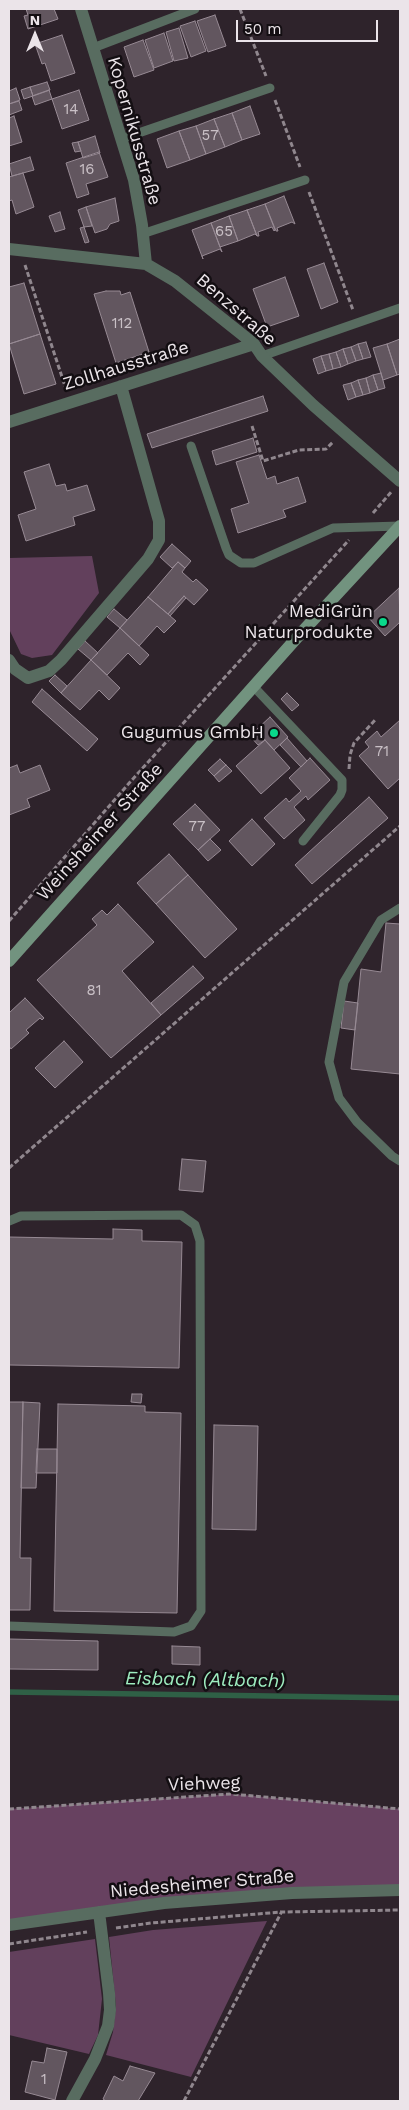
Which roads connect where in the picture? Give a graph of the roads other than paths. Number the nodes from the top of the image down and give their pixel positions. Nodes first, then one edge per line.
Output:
1 (81, 9) edge
2 (195, 9) edge
3 (93, 48) junction
4 (270, 88) dead end
5 (121, 139) junction
6 (305, 180) dead end
7 (142, 234) junction
8 (14, 249) edge
9 (146, 264) junction
10 (400, 308) edge
11 (254, 344) junction
12 (262, 356) junction
13 (121, 386) junction
14 (9, 422) edge
15 (191, 446) dead end
16 (397, 485) edge
17 (400, 526) edge
18 (9, 660) edge
19 (254, 687) junction
20 (303, 842) dead end
21 (400, 908) edge
22 (9, 961) edge
23 (400, 1161) edge
24 (9, 1221) edge
25 (9, 1626) edge
26 (400, 1890) edge
27 (99, 1912) junction
28 (9, 1924) edge
29 (72, 2101) edge

1 - 3 street, Kopernikusstraße
2 - 3 lane
3 - 5 street, Kopernikusstraße
4 - 5 lane
5 - 7 street, Kopernikusstraße
6 - 7 lane
7 - 9 street, Kopernikusstraße
8 - 9 street, Benzstraße
9 - 11 street, Benzstraße
10 - 12 lane
11 - 12 street, Benzstraße
11 - 13 street, Zollhausstraße
12 - 16 street, Benzstraße
13 - 14 street, Zollhausstraße
13 - 18 street
15 - 17 lane
17 - 19 main road, Weinsheimer Straße
19 - 20 lane
19 - 22 main road, Weinsheimer Straße
21 - 23 lane
24 - 25 lane
26 - 27 street, Niedesheimer Straße
27 - 28 street, Niedesheimer Straße
27 - 29 street

